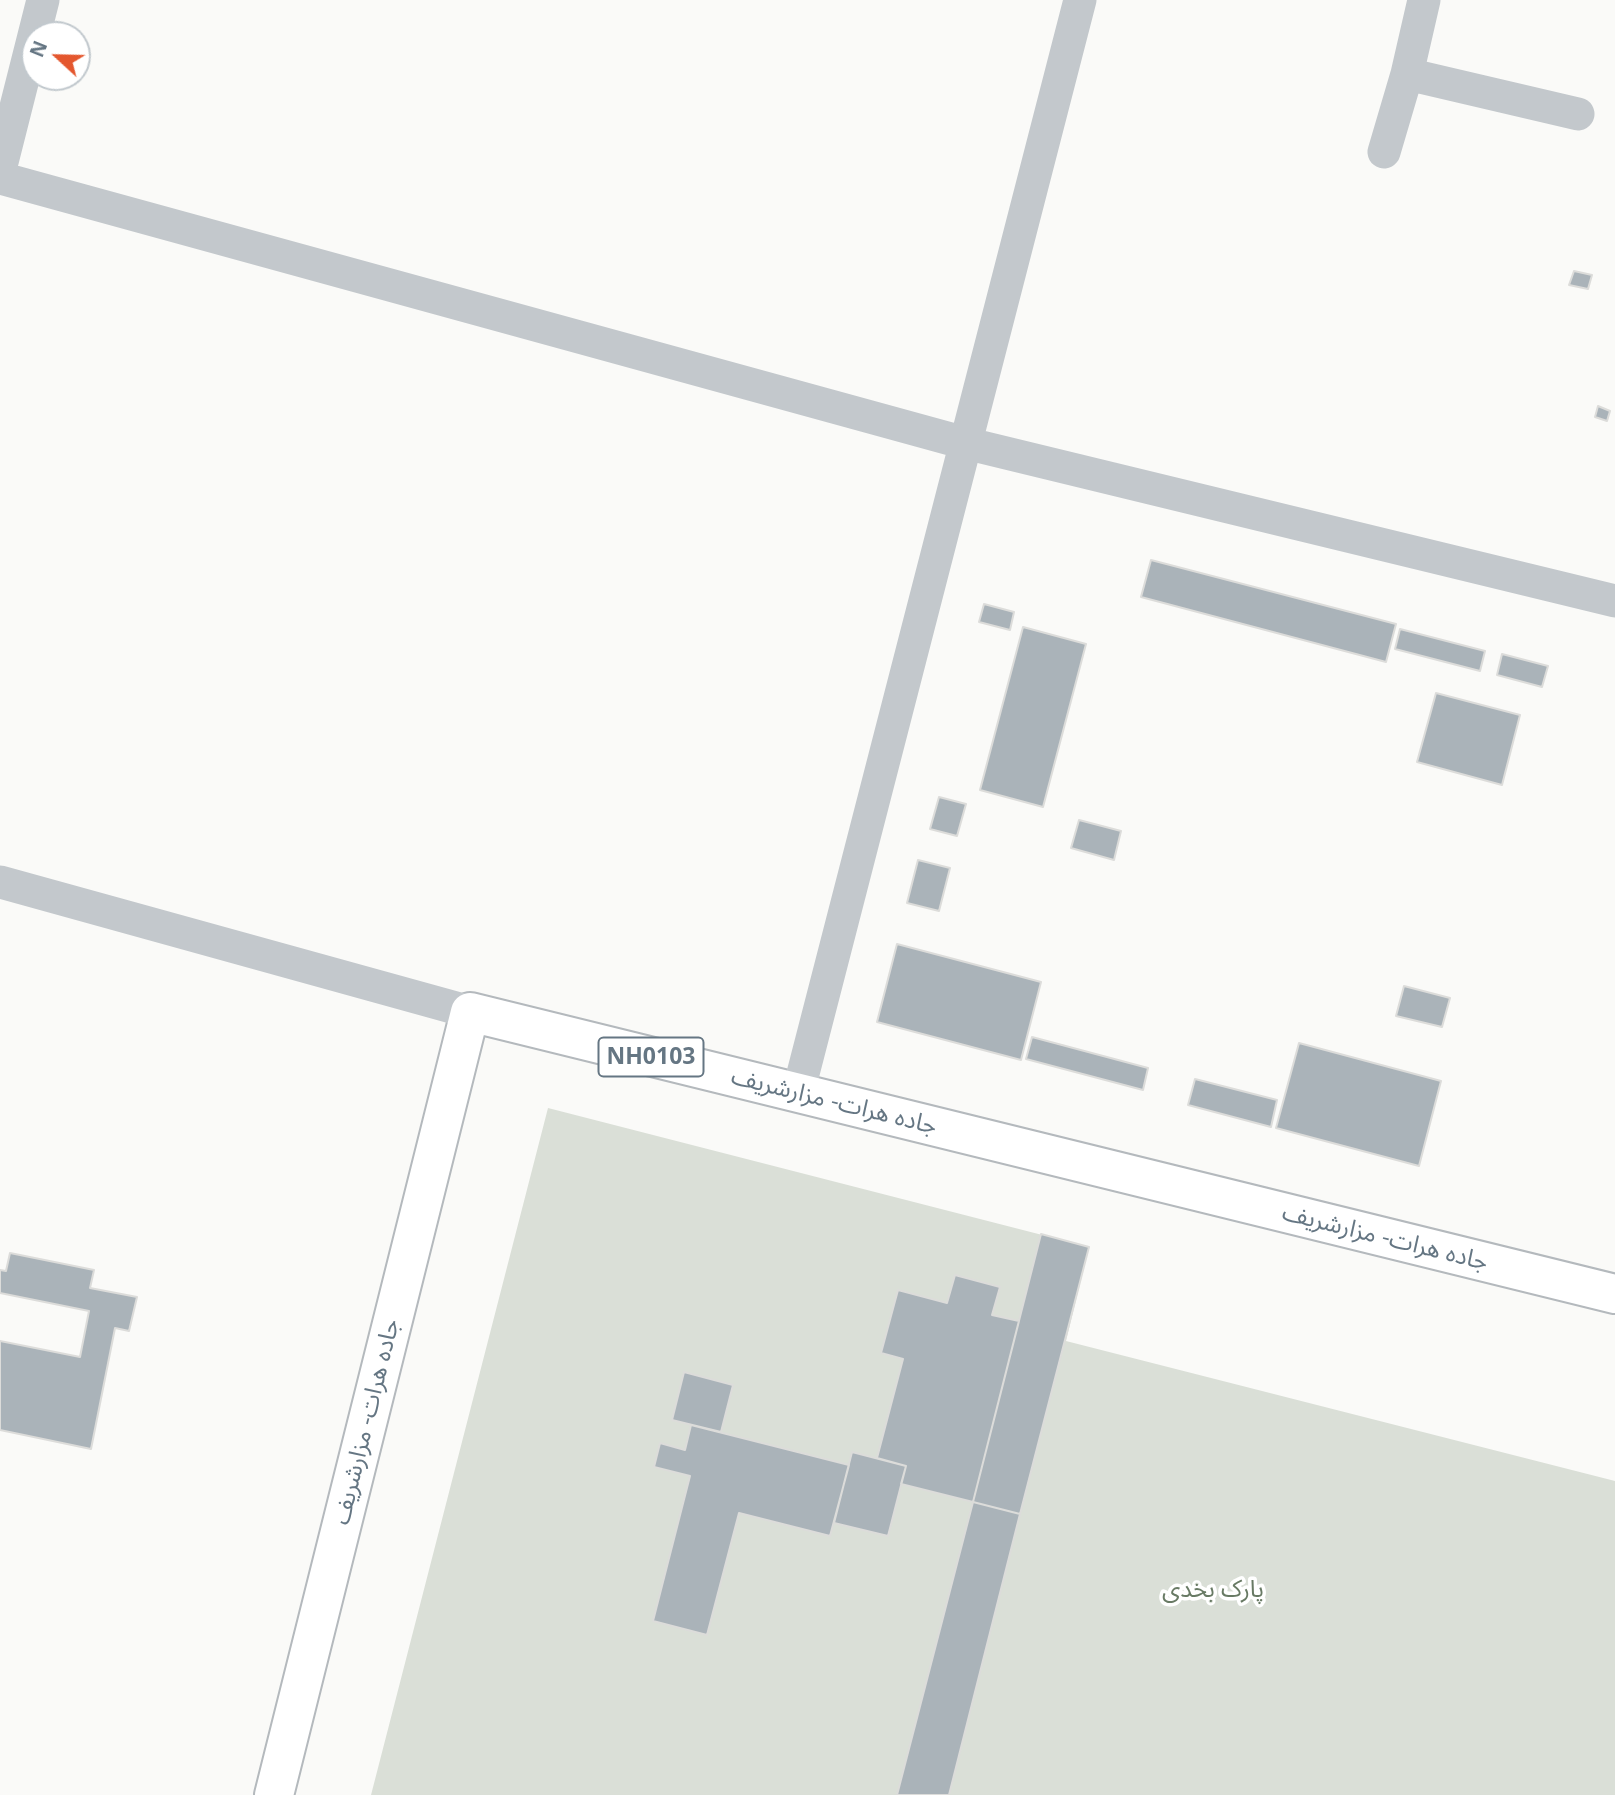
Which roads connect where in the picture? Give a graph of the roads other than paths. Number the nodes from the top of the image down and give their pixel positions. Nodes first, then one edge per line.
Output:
1 (43, 0) edge
2 (1080, 0) edge
3 (1424, 0) edge
4 (1407, 74) junction
5 (1578, 114) dead end
6 (1384, 152) dead end
7 (0, 170) edge
8 (0, 178) edge
9 (965, 443) junction
10 (1615, 601) edge
11 (0, 881) edge
12 (470, 1012) junction
13 (798, 1093) junction
14 (1615, 1294) edge
15 (274, 1795) edge

1 - 7 street
2 - 9 street
3 - 4 street
4 - 5 street
4 - 6 street
8 - 9 street
9 - 10 street
9 - 13 street
11 - 12 street
12 - 13 highway, جاده هرات- مزارشریف / NH0103
12 - 15 highway, جاده هرات- مزارشریف
13 - 14 highway, جاده هرات- مزارشریف / NH0103

